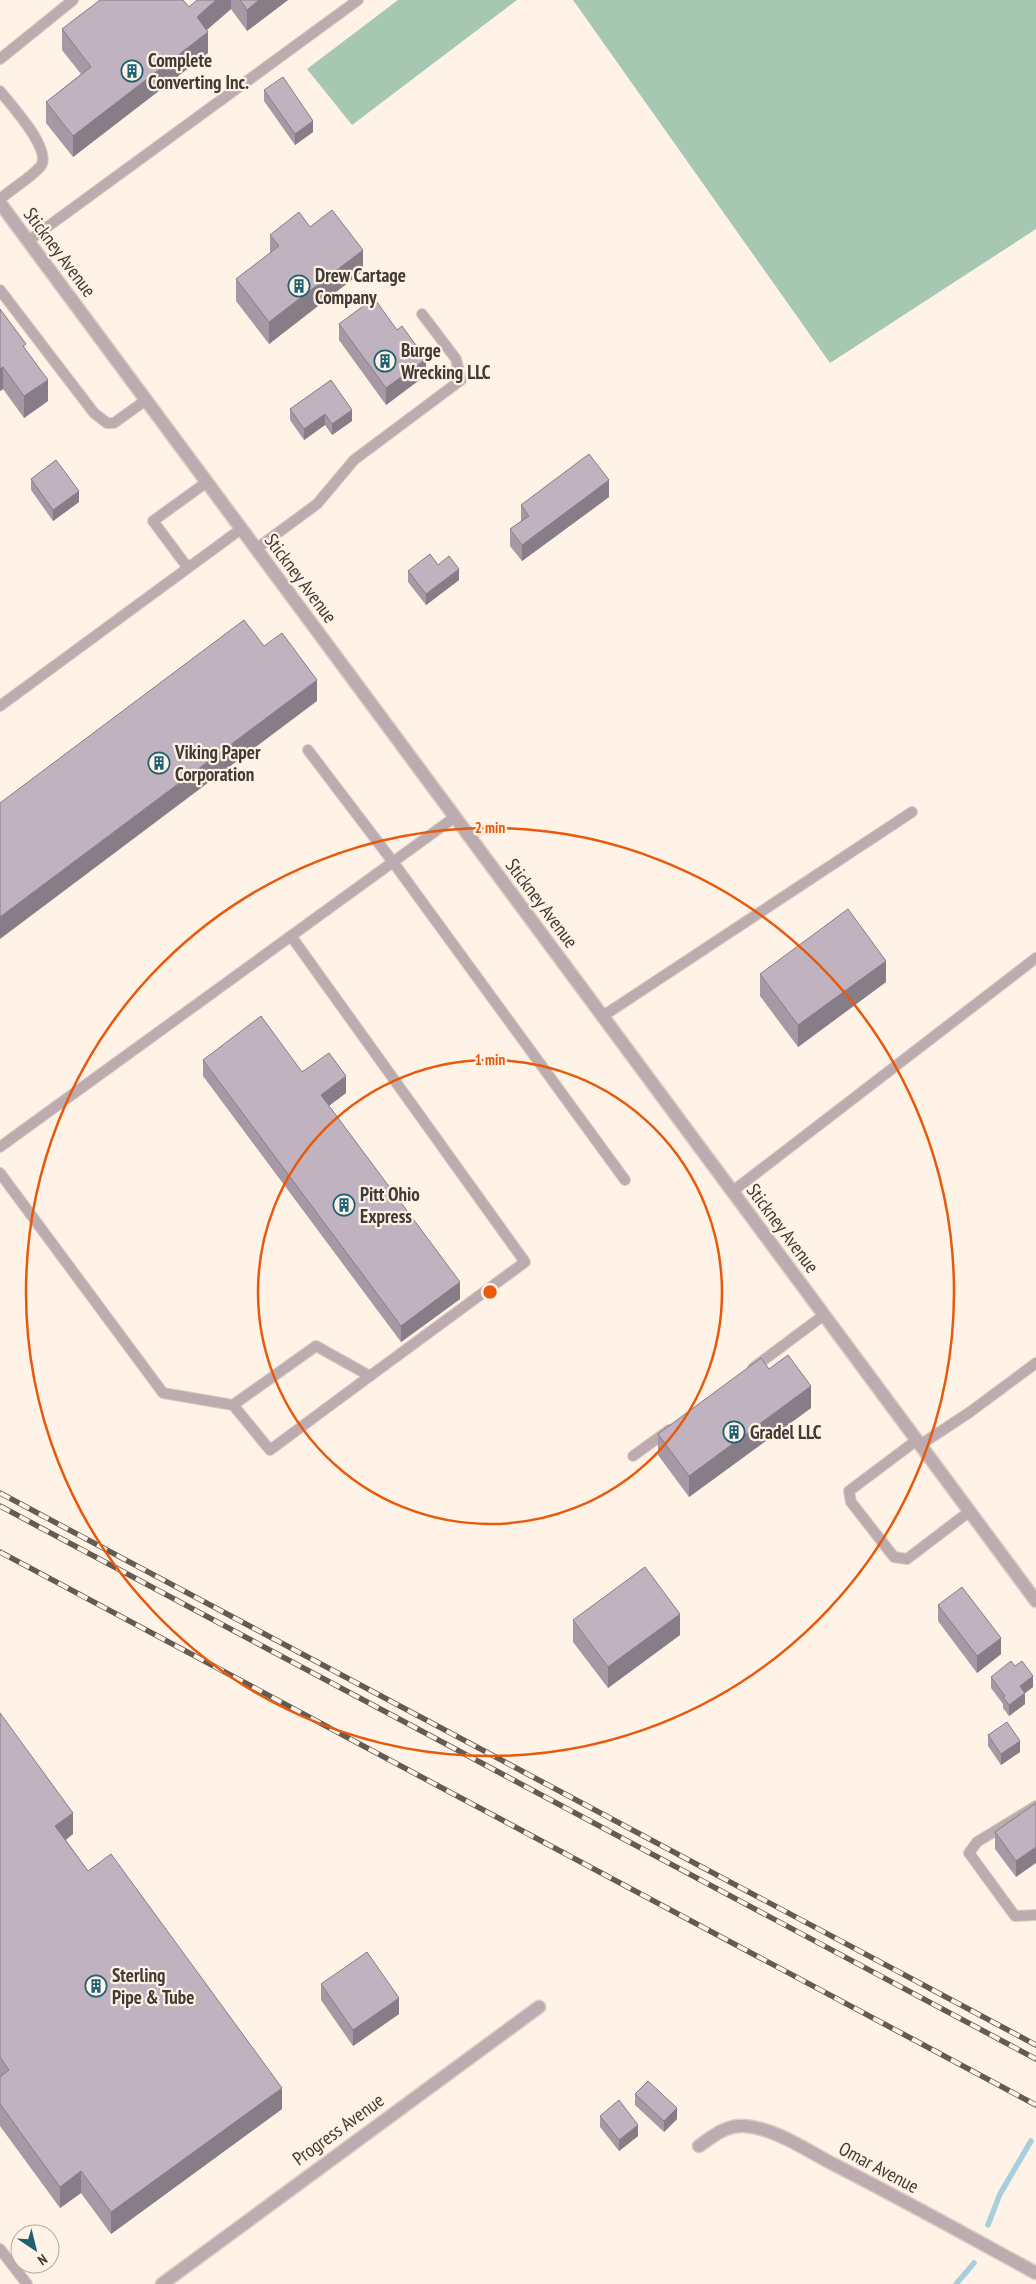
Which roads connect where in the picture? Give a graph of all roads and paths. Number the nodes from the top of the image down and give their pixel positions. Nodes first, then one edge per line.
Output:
1 (73, 0) edge
2 (358, 0) edge
3 (0, 59) edge
4 (0, 91) edge
5 (0, 199) edge
6 (0, 203) edge
7 (28, 241) junction
8 (0, 290) edge
9 (422, 314) dead end
10 (146, 400) junction
11 (207, 482) junction
12 (241, 529) junction
13 (256, 549) junction
14 (188, 568) junction
15 (0, 706) edge
16 (308, 750) dead end
17 (912, 812) dead end
18 (455, 817) junction
19 (393, 862) junction
20 (290, 936) junction
21 (1036, 958) edge
22 (603, 1016) junction
23 (0, 1147) edge
24 (0, 1173) edge
25 (625, 1180) dead end
26 (732, 1191) junction
27 (824, 1315) junction
28 (1036, 1363) edge
29 (743, 1375) edge
30 (370, 1376) junction
31 (233, 1405) junction
32 (680, 1421) edge
33 (919, 1442) junction
34 (633, 1456) dead end
35 (970, 1511) junction
36 (1036, 1601) edge
37 (1036, 1806) edge
38 (1036, 1915) edge
39 (538, 2007) dead end
40 (699, 2146) dead end
41 (0, 2249) edge
42 (1036, 2274) edge
43 (27, 2284) edge
44 (162, 2284) edge

1 - 3 lane
2 - 7 lane
4 - 5 lane
6 - 7 street, Stickney Avenue
7 - 10 street, Stickney Avenue
8 - 10 lane
9 - 13 lane
10 - 11 street, Stickney Avenue
11 - 12 street, Stickney Avenue
11 - 14 lane
12 - 13 street, Stickney Avenue
12 - 14 lane
13 - 18 street, Stickney Avenue
14 - 15 lane
16 - 19 lane
17 - 22 lane
18 - 19 lane
18 - 22 street, Stickney Avenue
19 - 20 lane
19 - 25 lane
20 - 23 lane
20 - 30 lane
21 - 26 lane
22 - 26 street, Stickney Avenue
24 - 31 lane
26 - 27 street, Stickney Avenue
27 - 29 lane
27 - 33 street, Stickney Avenue
28 - 33 lane
30 - 31 lane
30 - 31 lane
32 - 34 lane
33 - 35 street, Stickney Avenue
33 - 35 lane
35 - 36 street, Stickney Avenue
37 - 38 lane
39 - 44 street, Progress Avenue
40 - 42 street, Omar Avenue
41 - 43 lane

